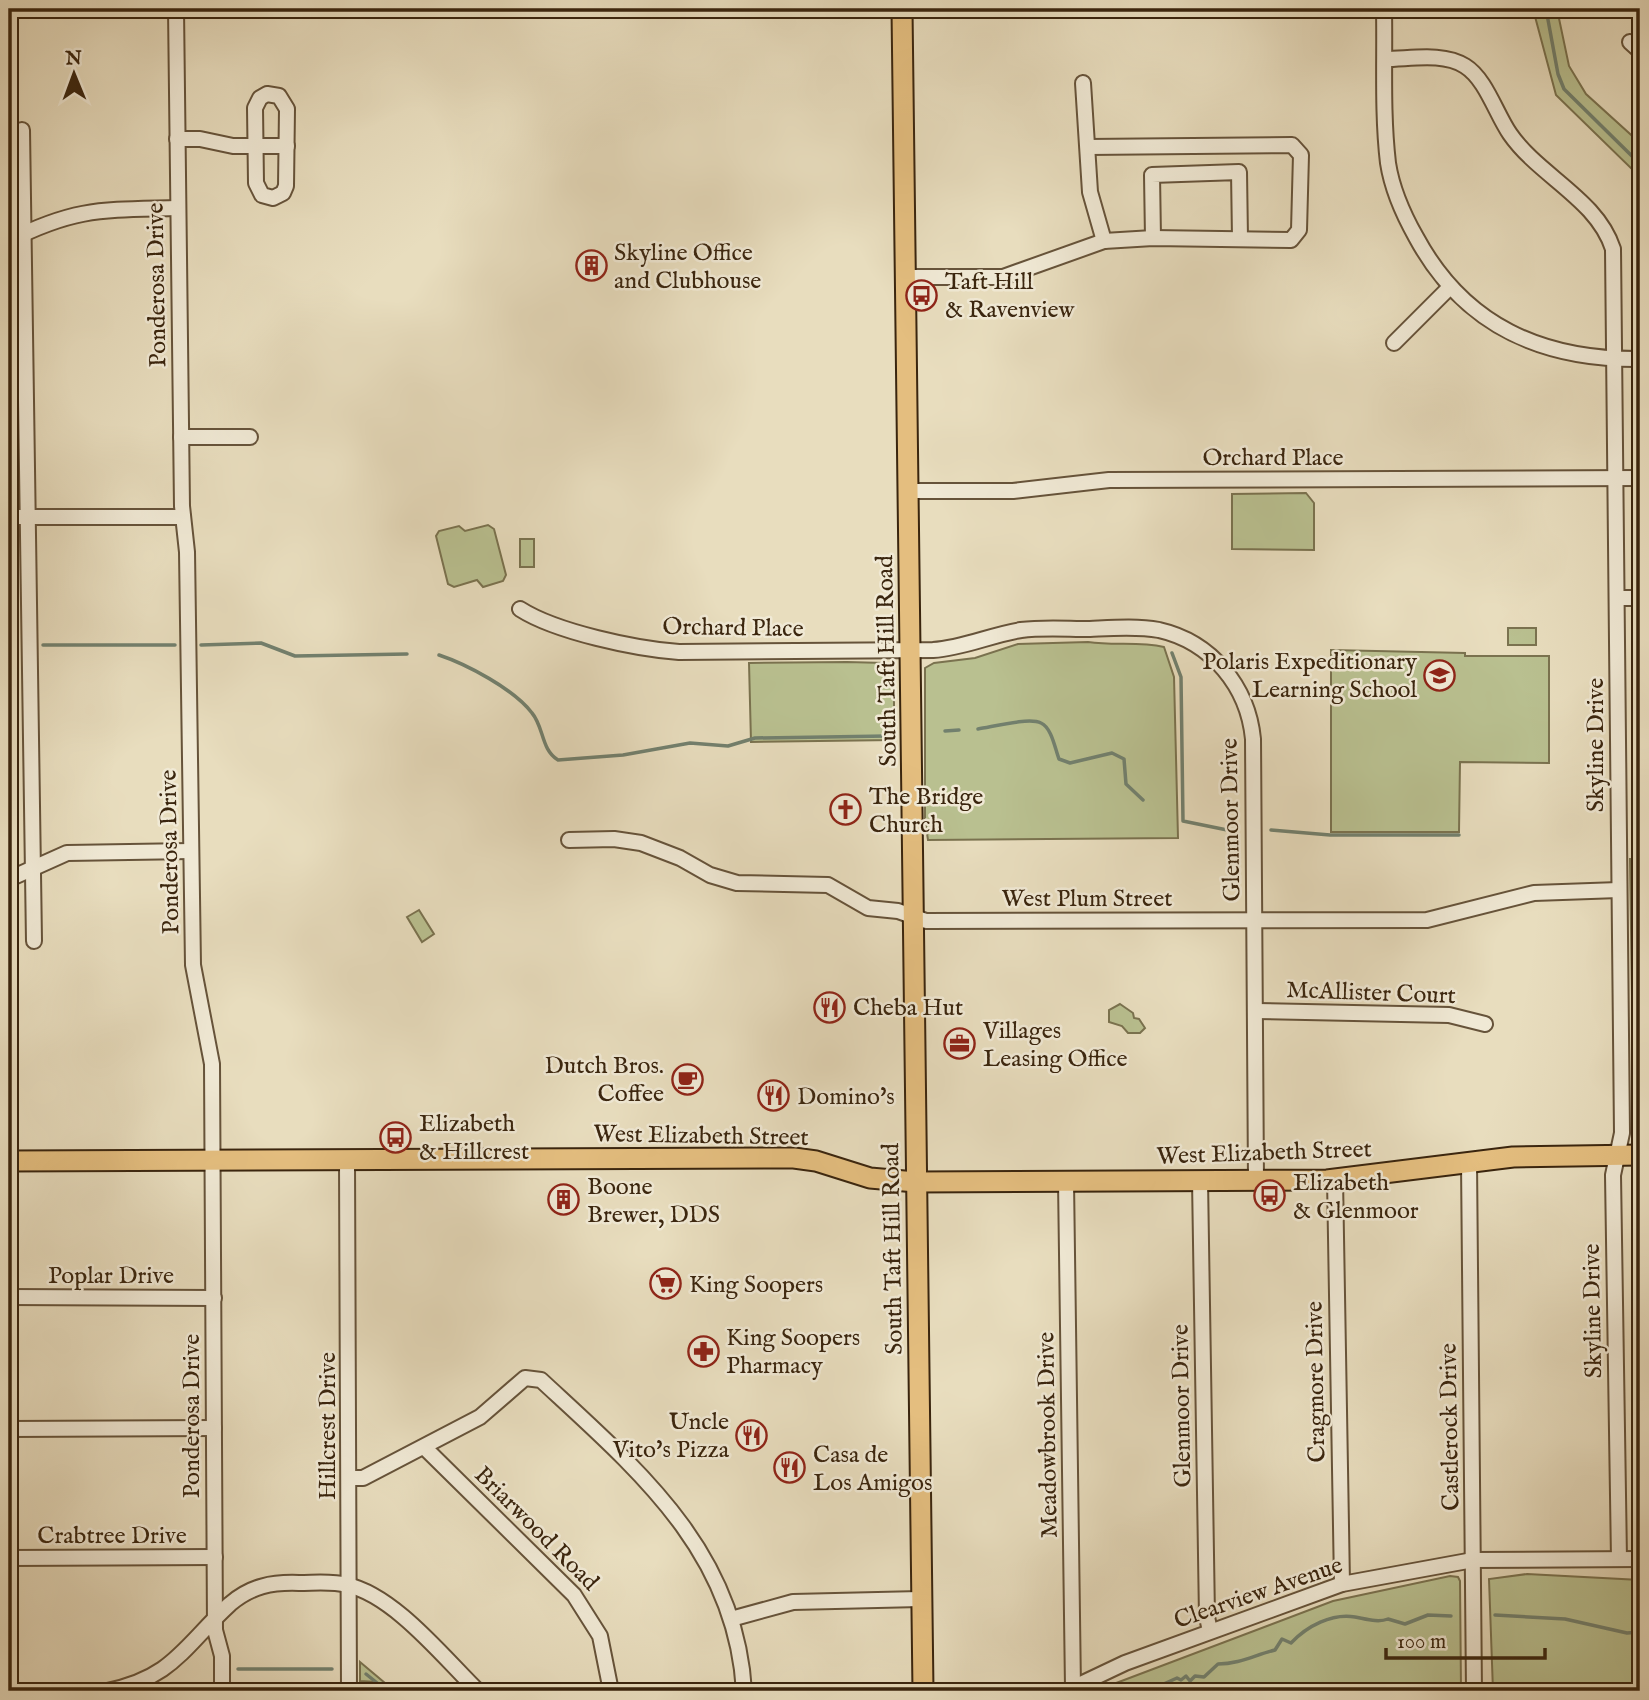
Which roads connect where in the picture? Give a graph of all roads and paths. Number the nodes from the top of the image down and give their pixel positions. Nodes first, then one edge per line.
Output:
1 (176, 9) edge
2 (902, 9) edge
3 (1384, 9) edge
4 (1385, 59) junction
5 (1083, 83) dead end
6 (22, 130) dead end
7 (177, 139) junction
8 (255, 146) junction
9 (287, 146) junction
10 (1088, 147) junction
11 (177, 208) junction
12 (24, 233) junction
13 (1153, 238) junction
14 (1240, 238) junction
15 (9, 241) edge
16 (1104, 241) junction
17 (905, 277) junction
18 (1449, 288) junction
19 (1394, 343) dead end
20 (1615, 359) junction
21 (1640, 359) edge
22 (181, 437) junction
23 (250, 437) dead end
24 (1616, 478) junction
25 (1640, 478) edge
26 (908, 491) junction
27 (9, 517) edge
28 (183, 517) junction
29 (27, 518) junction
30 (1617, 598) junction
31 (1640, 598) edge
32 (520, 610) dead end
33 (910, 650) junction
34 (569, 840) dead end
35 (191, 851) junction
36 (32, 868) junction
37 (9, 879) edge
38 (1619, 890) junction
39 (913, 916) junction
40 (1255, 920) junction
41 (34, 941) dead end
42 (1255, 1010) junction
43 (1485, 1024) dead end
44 (1617, 1155) junction
45 (1640, 1155) edge
46 (212, 1160) junction
47 (347, 1160) junction
48 (9, 1161) edge
49 (1469, 1162) junction
50 (1335, 1179) junction
51 (1200, 1180) junction
52 (1256, 1180) junction
53 (1066, 1181) junction
54 (916, 1182) junction
55 (9, 1297) edge
56 (214, 1298) junction
57 (214, 1428) junction
58 (9, 1429) edge
59 (424, 1447) junction
60 (350, 1478) junction
61 (215, 1557) junction
62 (9, 1558) edge
63 (1619, 1559) junction
64 (1640, 1559) edge
65 (1473, 1560) junction
66 (1342, 1584) junction
67 (348, 1585) junction
68 (920, 1599) junction
69 (215, 1619) junction
70 (731, 1619) junction
71 (1210, 1631) junction
72 (1069, 1689) edge
73 (12, 1691) edge
74 (70, 1691) edge
75 (107, 1691) edge
76 (222, 1691) edge
77 (349, 1691) edge
78 (478, 1691) edge
79 (611, 1691) edge
80 (744, 1691) edge
81 (923, 1691) edge
82 (1474, 1691) edge

1 - 7 street, Ponderosa Drive
2 - 17 main road, South Taft Hill Road
3 - 4 street
4 - 18 street
4 - 20 street, Skyline Drive
5 - 10 street
6 - 12 street
7 - 8 street
7 - 11 street, Ponderosa Drive
8 - 9 street
8 - 9 street
8 - 9 street
10 - 14 street
10 - 16 street
11 - 12 street
11 - 22 street, Ponderosa Drive
12 - 15 street
12 - 29 street
13 - 14 street
13 - 14 street
13 - 16 street
16 - 17 street
17 - 26 main road, South Taft Hill Road
18 - 19 street
18 - 20 street
20 - 21 street
20 - 24 street, Skyline Drive
22 - 23 street
22 - 28 street, Ponderosa Drive
24 - 25 street, Orchard Place
24 - 26 street, Orchard Place
24 - 30 street, Skyline Drive
26 - 33 main road, South Taft Hill Road
27 - 29 street
28 - 29 street
28 - 35 street, Ponderosa Drive
29 - 36 street
30 - 31 street
30 - 38 street, Skyline Drive
32 - 33 street, Orchard Place
33 - 39 main road, South Taft Hill Road
33 - 40 street, Glenmoor Drive
34 - 39 street, West Plum Street
35 - 36 street
35 - 46 street, Ponderosa Drive
36 - 37 street
36 - 41 street
38 - 40 street, West Plum Street
38 - 44 street, Skyline Drive
39 - 40 street, West Plum Street
39 - 54 main road, South Taft Hill Road
40 - 42 street, Glenmoor Drive
42 - 43 street, McAllister Court
42 - 52 street, Glenmoor Drive
44 - 45 main road, West Elizabeth Street
44 - 49 main road, West Elizabeth Street
44 - 63 street, Skyline Drive
46 - 47 main road, West Elizabeth Street
46 - 48 main road, West Elizabeth Street
46 - 56 street, Ponderosa Drive
47 - 54 main road, West Elizabeth Street
47 - 60 street, Hillcrest Drive
49 - 50 main road, West Elizabeth Street
49 - 65 street, Castlerock Drive
50 - 52 main road, West Elizabeth Street
50 - 66 street, Cragmore Drive
51 - 52 main road, West Elizabeth Street
51 - 53 main road, West Elizabeth Street
51 - 71 street, Glenmoor Drive
53 - 54 main road, West Elizabeth Street
53 - 72 street, Meadowbrook Drive
54 - 68 main road, South Taft Hill Road
55 - 56 street, Poplar Drive
56 - 57 street, Ponderosa Drive
57 - 58 street
57 - 61 street, Ponderosa Drive
59 - 60 street
59 - 70 street
59 - 79 street, Briarwood Road
60 - 67 street, Hillcrest Drive
61 - 62 street, Crabtree Drive
61 - 69 street, Ponderosa Drive
63 - 64 street, Clearview Avenue
63 - 65 street, Clearview Avenue
65 - 66 street, Clearview Avenue
65 - 82 street, Castlerock Drive
66 - 71 street, Clearview Avenue
67 - 69 street
67 - 77 street, Hillcrest Drive
67 - 78 street
68 - 70 street
68 - 81 main road, South Taft Hill Road
69 - 75 street
69 - 76 street, Ponderosa Drive
70 - 80 street
71 - 72 street, Clearview Avenue
73 - 74 street

